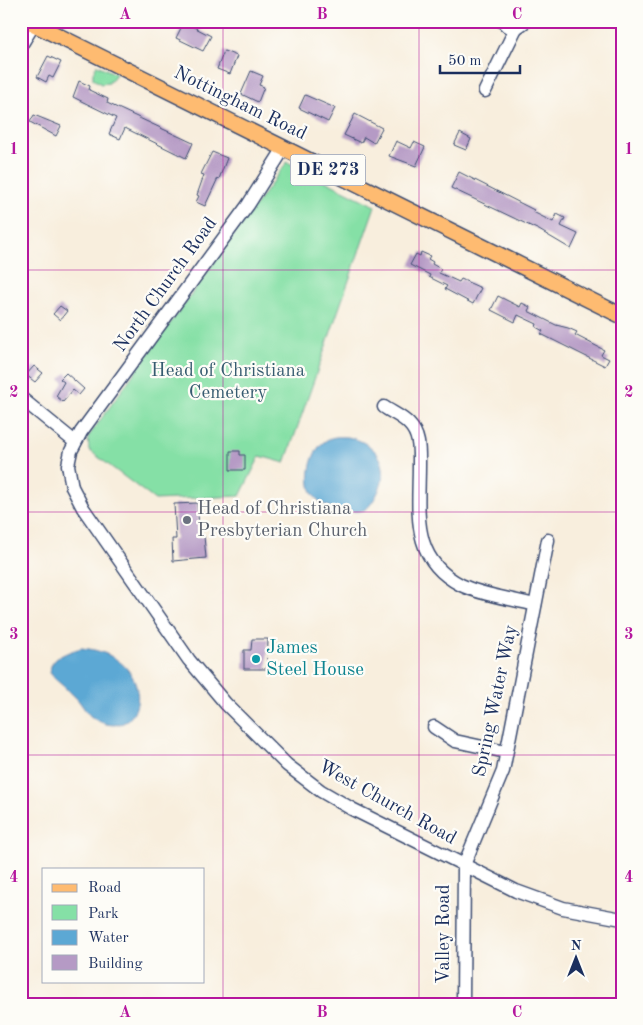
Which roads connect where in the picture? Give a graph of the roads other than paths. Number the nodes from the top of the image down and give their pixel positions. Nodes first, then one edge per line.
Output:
1 (502, 21) edge
2 (31, 23) edge
3 (521, 25) edge
4 (21, 45) edge
5 (485, 90) dead end
6 (284, 148) junction
7 (622, 316) edge
8 (21, 398) edge
9 (384, 407) dead end
10 (74, 442) junction
11 (548, 540) dead end
12 (535, 605) junction
13 (434, 726) dead end
14 (506, 752) junction
15 (464, 865) junction
16 (622, 919) edge
17 (463, 1004) edge

1 - 3 street
2 - 4 street
2 - 6 main road, Nottingham Road / DE 273
3 - 5 street
6 - 7 main road, Nottingham Road / DE 273
6 - 10 street, North Church Road
8 - 10 street
9 - 12 street
10 - 15 street, West Church Road
11 - 12 street, Spring Water Way
12 - 14 street, Spring Water Way
13 - 14 street
14 - 15 street, Spring Water Way
15 - 16 street, West Church Road
15 - 17 street, Valley Road

